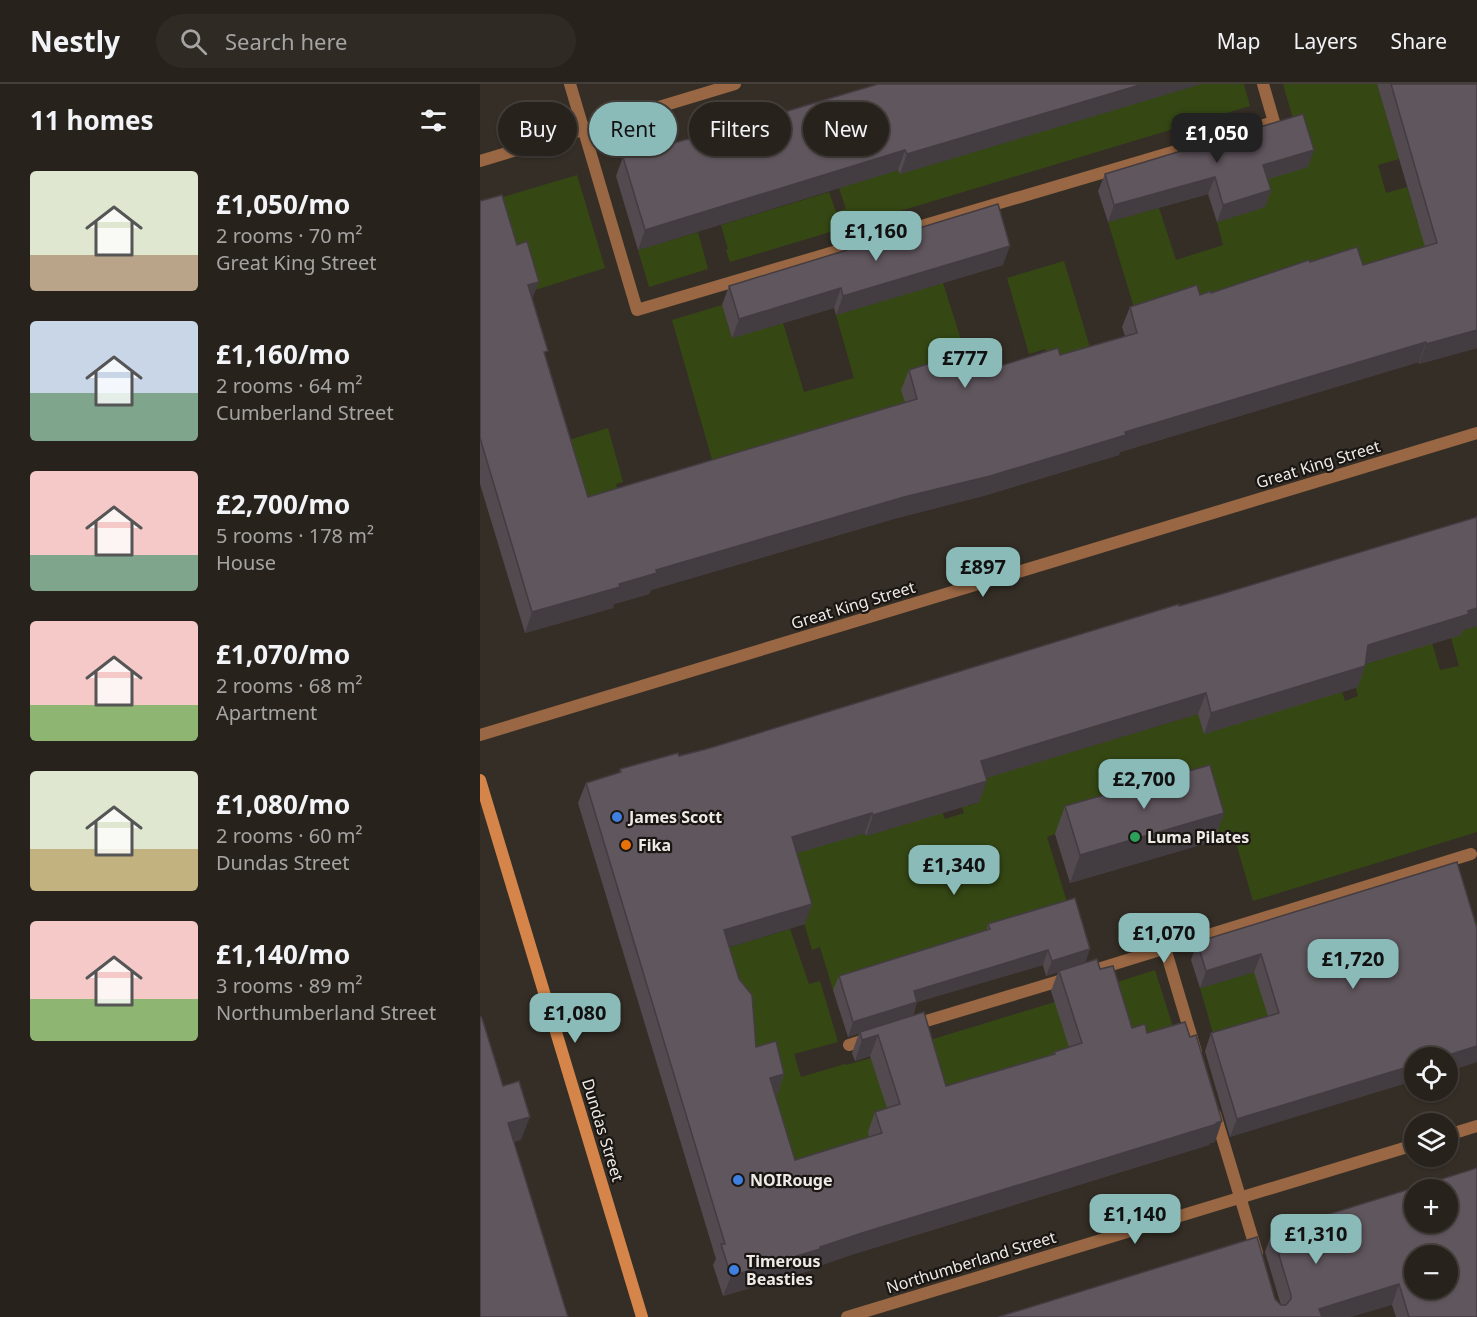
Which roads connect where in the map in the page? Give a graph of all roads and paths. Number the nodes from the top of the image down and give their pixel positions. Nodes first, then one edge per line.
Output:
1 (570, 84) edge
2 (735, 84) edge
3 (1263, 84) edge
4 (583, 130) junction
5 (480, 161) edge
6 (1477, 433) edge
7 (480, 735) edge
8 (480, 780) edge
9 (1471, 854) dead end
10 (1165, 948) junction
11 (905, 1028) edge
12 (883, 1035) edge
13 (849, 1045) dead end
14 (1199, 1062) edge
15 (1213, 1107) edge
16 (1477, 1126) edge
17 (1458, 1132) edge
18 (1404, 1148) edge
19 (1240, 1198) junction
20 (1260, 1263) edge
21 (642, 1317) edge
22 (847, 1317) edge

1 - 4 street
2 - 4 street
3 - 4 street
4 - 5 street
6 - 7 street, Great King Street
8 - 21 street, Dundas Street
9 - 10 street
10 - 11 street
10 - 14 street
12 - 13 street
15 - 19 street
16 - 17 street
18 - 19 street, Northumberland Street
19 - 20 street
19 - 22 street, Northumberland Street

